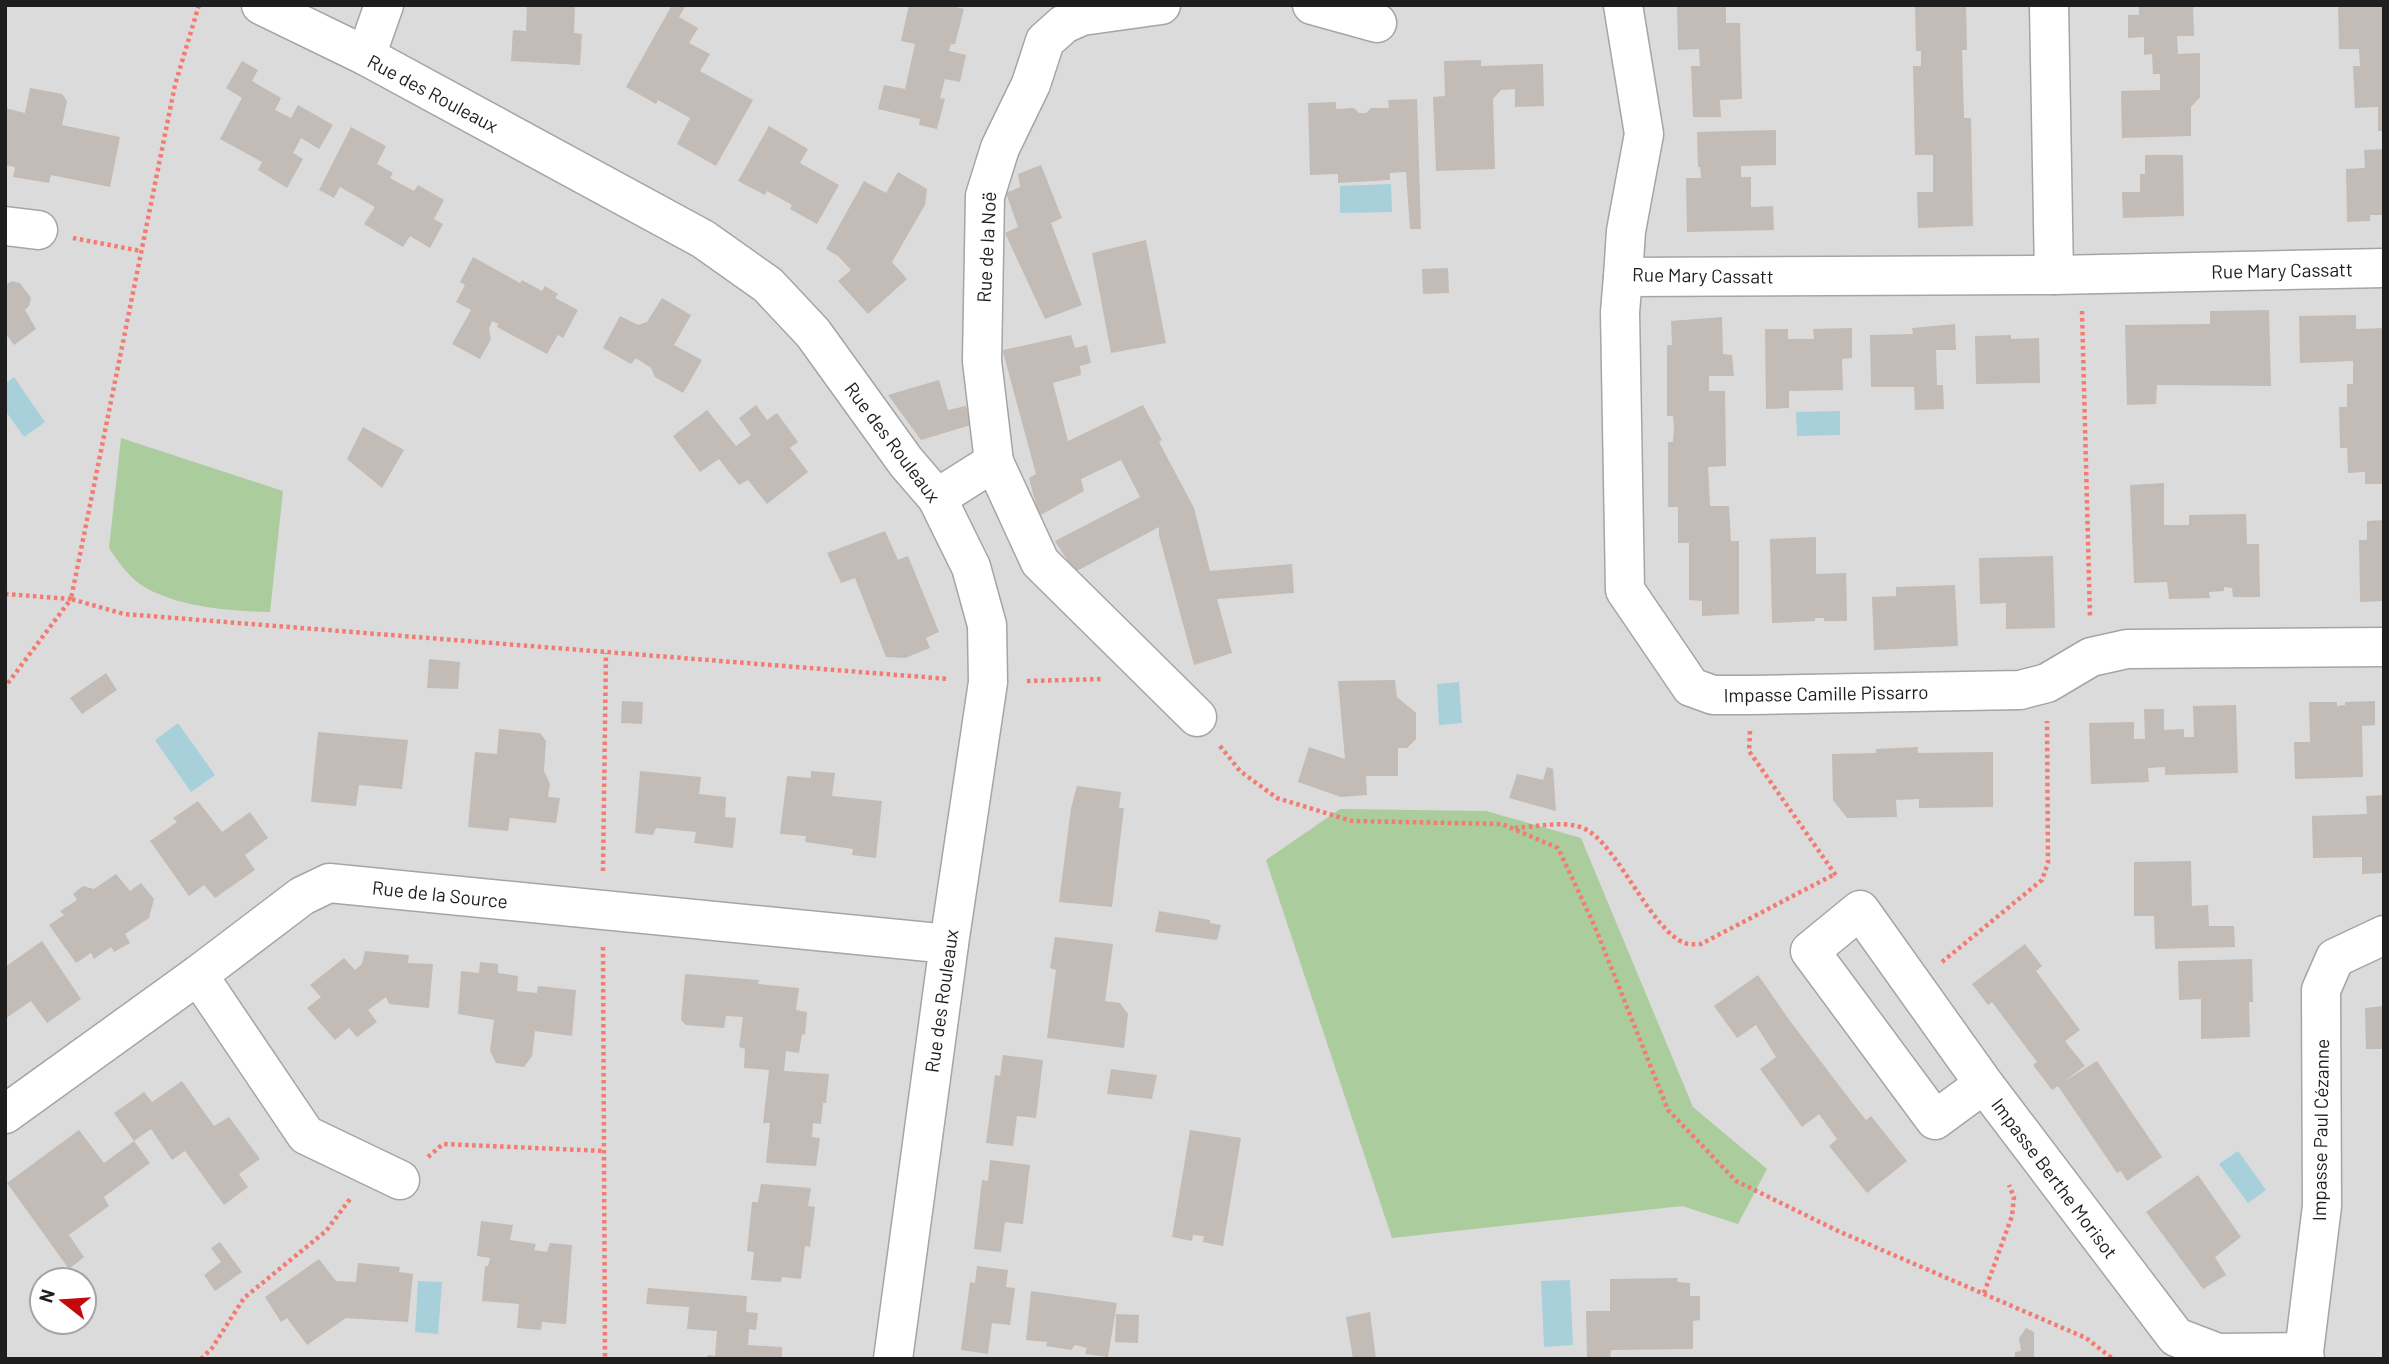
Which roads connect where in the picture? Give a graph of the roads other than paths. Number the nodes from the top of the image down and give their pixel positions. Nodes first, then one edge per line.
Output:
1 (261, 5) edge
2 (384, 5) edge
3 (1161, 5) edge
4 (1312, 5) edge
5 (1623, 5) edge
6 (2049, 5) edge
7 (1377, 23) dead end
8 (366, 56) junction
9 (2384, 268) edge
10 (2068, 275) junction
11 (1623, 277) junction
12 (995, 462) junction
13 (937, 498) junction
14 (2384, 647) edge
15 (1197, 717) road end
16 (2384, 934) edge
17 (948, 944) junction
18 (198, 975) junction
19 (1984, 1084) junction
20 (5, 1114) edge
21 (387, 1174) road end
22 (2305, 1355) edge
23 (893, 1359) edge

1 - 8 street, Rue des Rouleaux
2 - 8 street
3 - 12 street, Rue de la Noë
4 - 7 street
5 - 11 street, Rue Mary Cassatt
6 - 10 street
8 - 13 street, Rue des Rouleaux
9 - 10 street, Rue Mary Cassatt
10 - 11 street, Rue Mary Cassatt
11 - 14 street, Impasse Camille Pissarro
12 - 13 street
12 - 15 street, Rue de la Noë
13 - 17 street, Rue des Rouleaux
16 - 22 street, Impasse Paul Cézanne
17 - 18 street, Rue de la Source
17 - 23 street, Rue des Rouleaux
18 - 20 street, Rue de la Source
18 - 21 street
19 - 19 street, Impasse Berthe Morisot
19 - 22 street, Impasse Berthe Morisot

